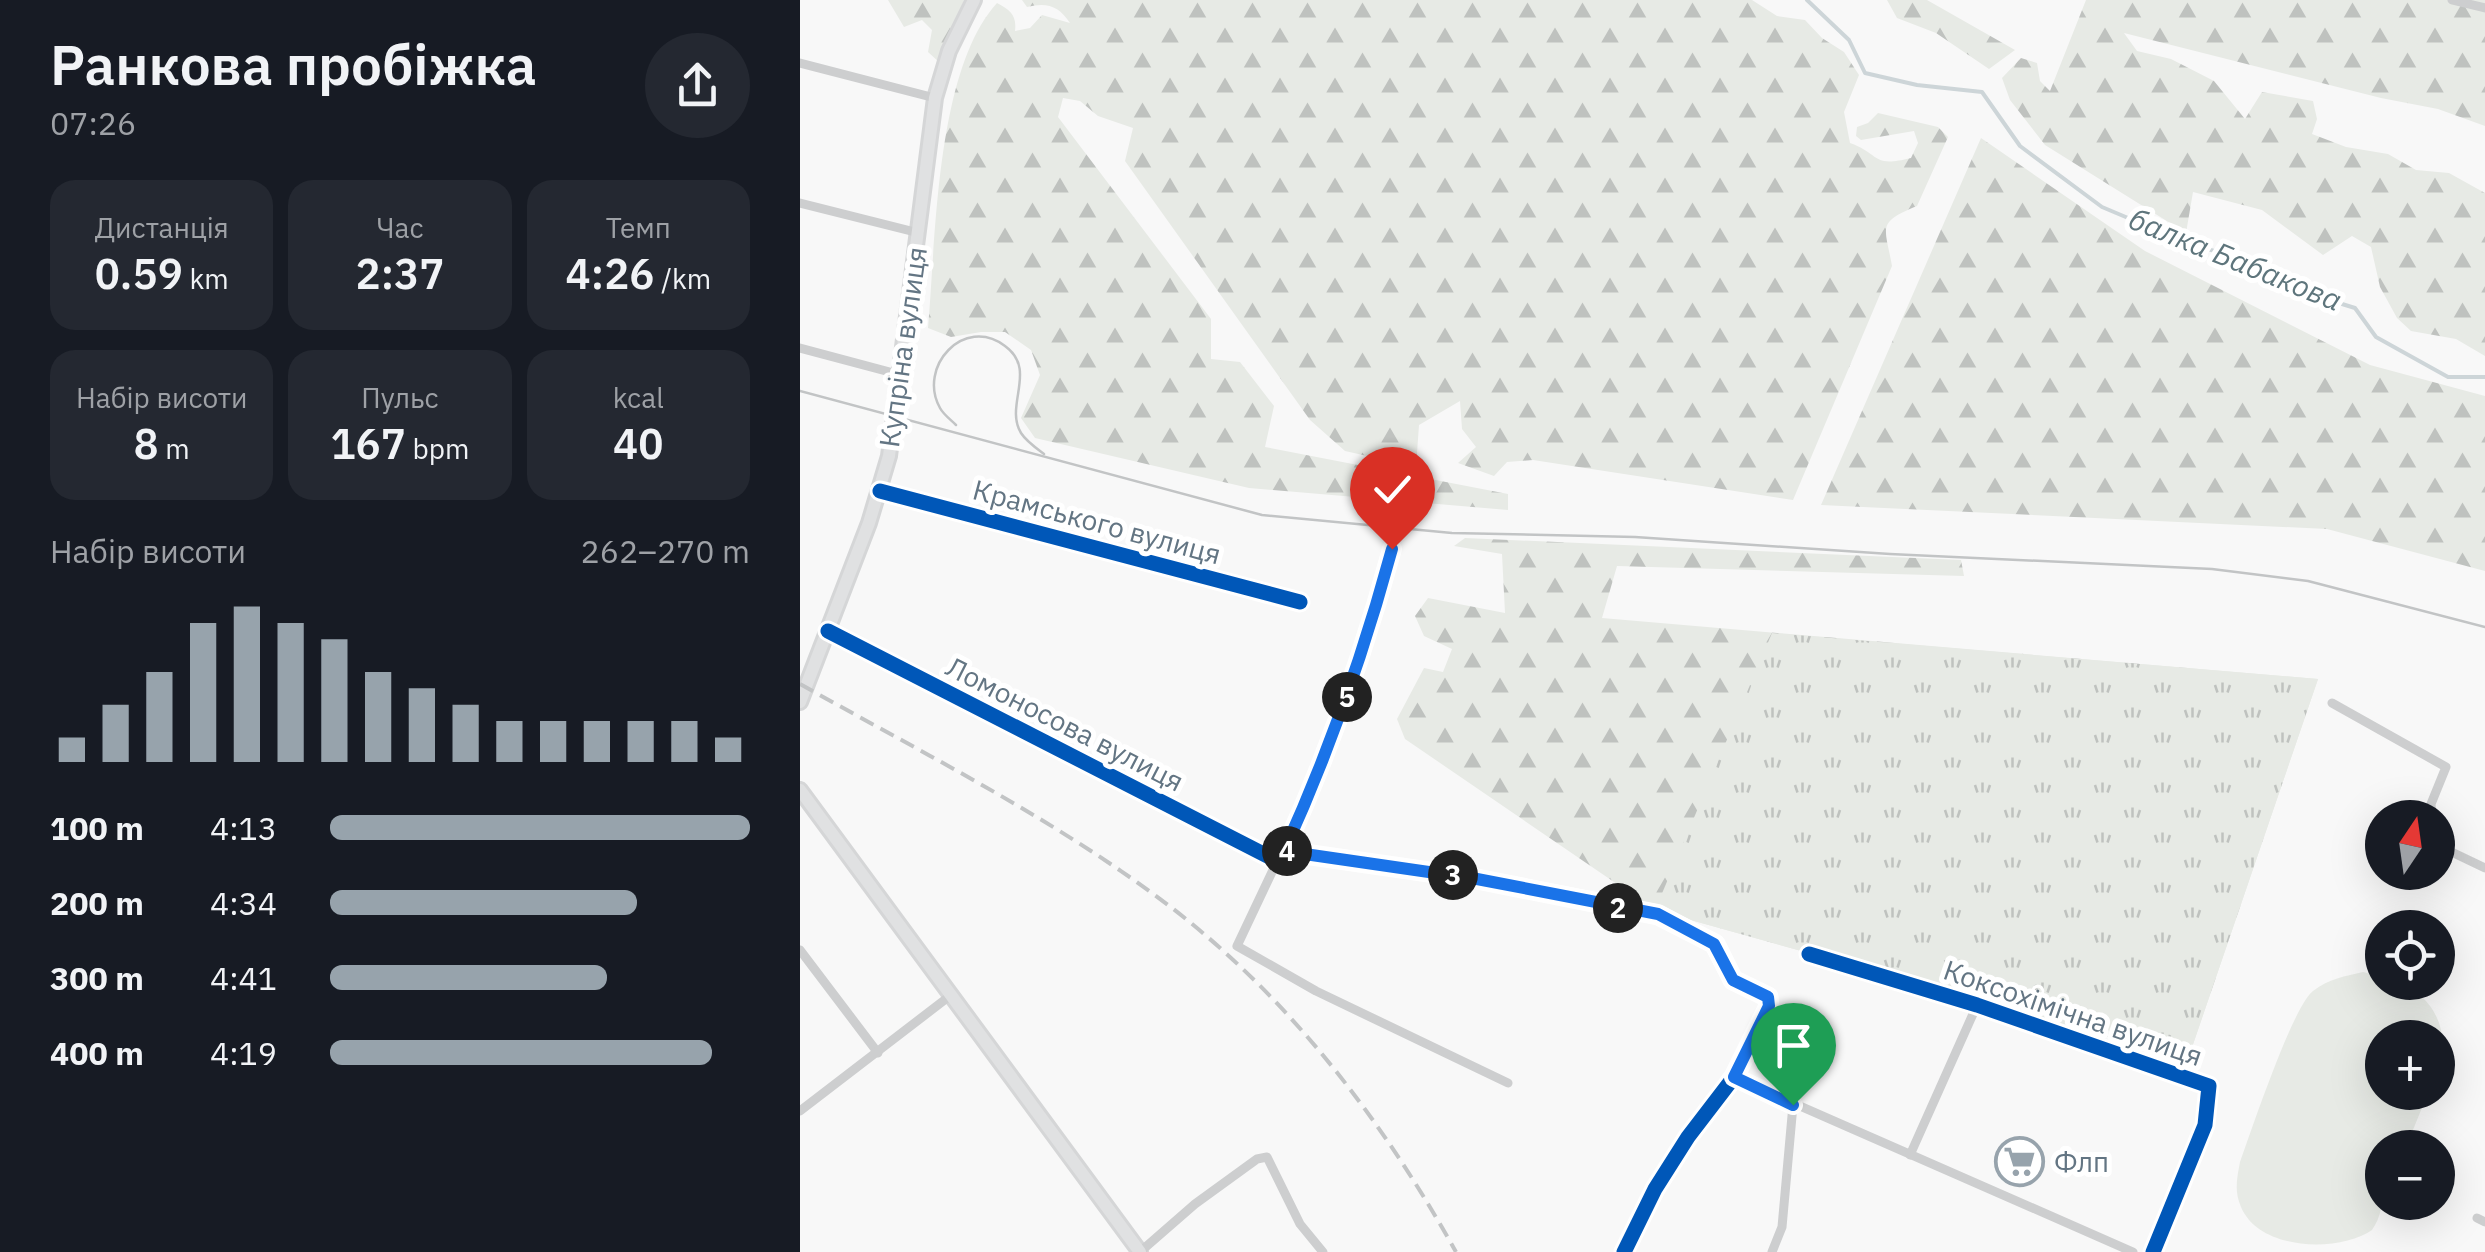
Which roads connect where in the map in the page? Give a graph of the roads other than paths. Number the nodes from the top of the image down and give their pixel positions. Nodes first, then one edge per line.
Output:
1 (974, 0) edge
2 (2452, 0) edge
3 (2485, 8) edge
4 (800, 63) edge
5 (936, 98) junction
6 (800, 203) edge
7 (919, 233) junction
8 (800, 348) edge
9 (901, 375) junction
10 (880, 491) junction
11 (1392, 549) dead end
12 (1300, 602) dead end
13 (828, 630) junction
14 (806, 666) edge
15 (800, 702) edge
16 (2332, 703) dead end
17 (800, 790) edge
18 (2433, 800) edge
19 (1284, 851) junction
20 (2455, 853) edge
21 (1280, 862) junction
22 (2485, 868) edge
23 (800, 950) edge
24 (1809, 954) dead end
25 (952, 995) junction
26 (1978, 1005) junction
27 (878, 1053) junction
28 (1734, 1077) junction
29 (1508, 1083) dead end
30 (1793, 1105) junction
31 (801, 1108) edge
32 (1910, 1155) junction
33 (1140, 1252) edge
34 (1323, 1252) edge
35 (1624, 1252) edge
36 (1772, 1252) edge
37 (2133, 1252) edge
38 (2153, 1252) edge

1 - 5 main road, Купріна вулиця
2 - 3 street
4 - 5 street
5 - 7 main road, Купріна вулиця
6 - 7 street
7 - 9 main road, Купріна вулиця
8 - 9 street
9 - 10 main road, Купріна вулиця
10 - 12 street, Крамського вулиця
10 - 13 main road, Купріна вулиця
11 - 19 street
13 - 14 main road, Купріна вулиця
13 - 21 street, Ломоносова вулиця
14 - 15 main road, Купріна вулиця
16 - 18 street
17 - 25 main road
19 - 21 street
19 - 28 street
20 - 22 street
21 - 29 street
23 - 27 street
24 - 26 street, Коксохімічна вулиця
25 - 27 street
25 - 33 main road
26 - 32 street, Коксохімічна вулиця
26 - 38 street, Коксохімічна вулиця
27 - 31 street
28 - 30 street
28 - 35 street
30 - 32 street
30 - 36 street
32 - 37 street
33 - 34 street

